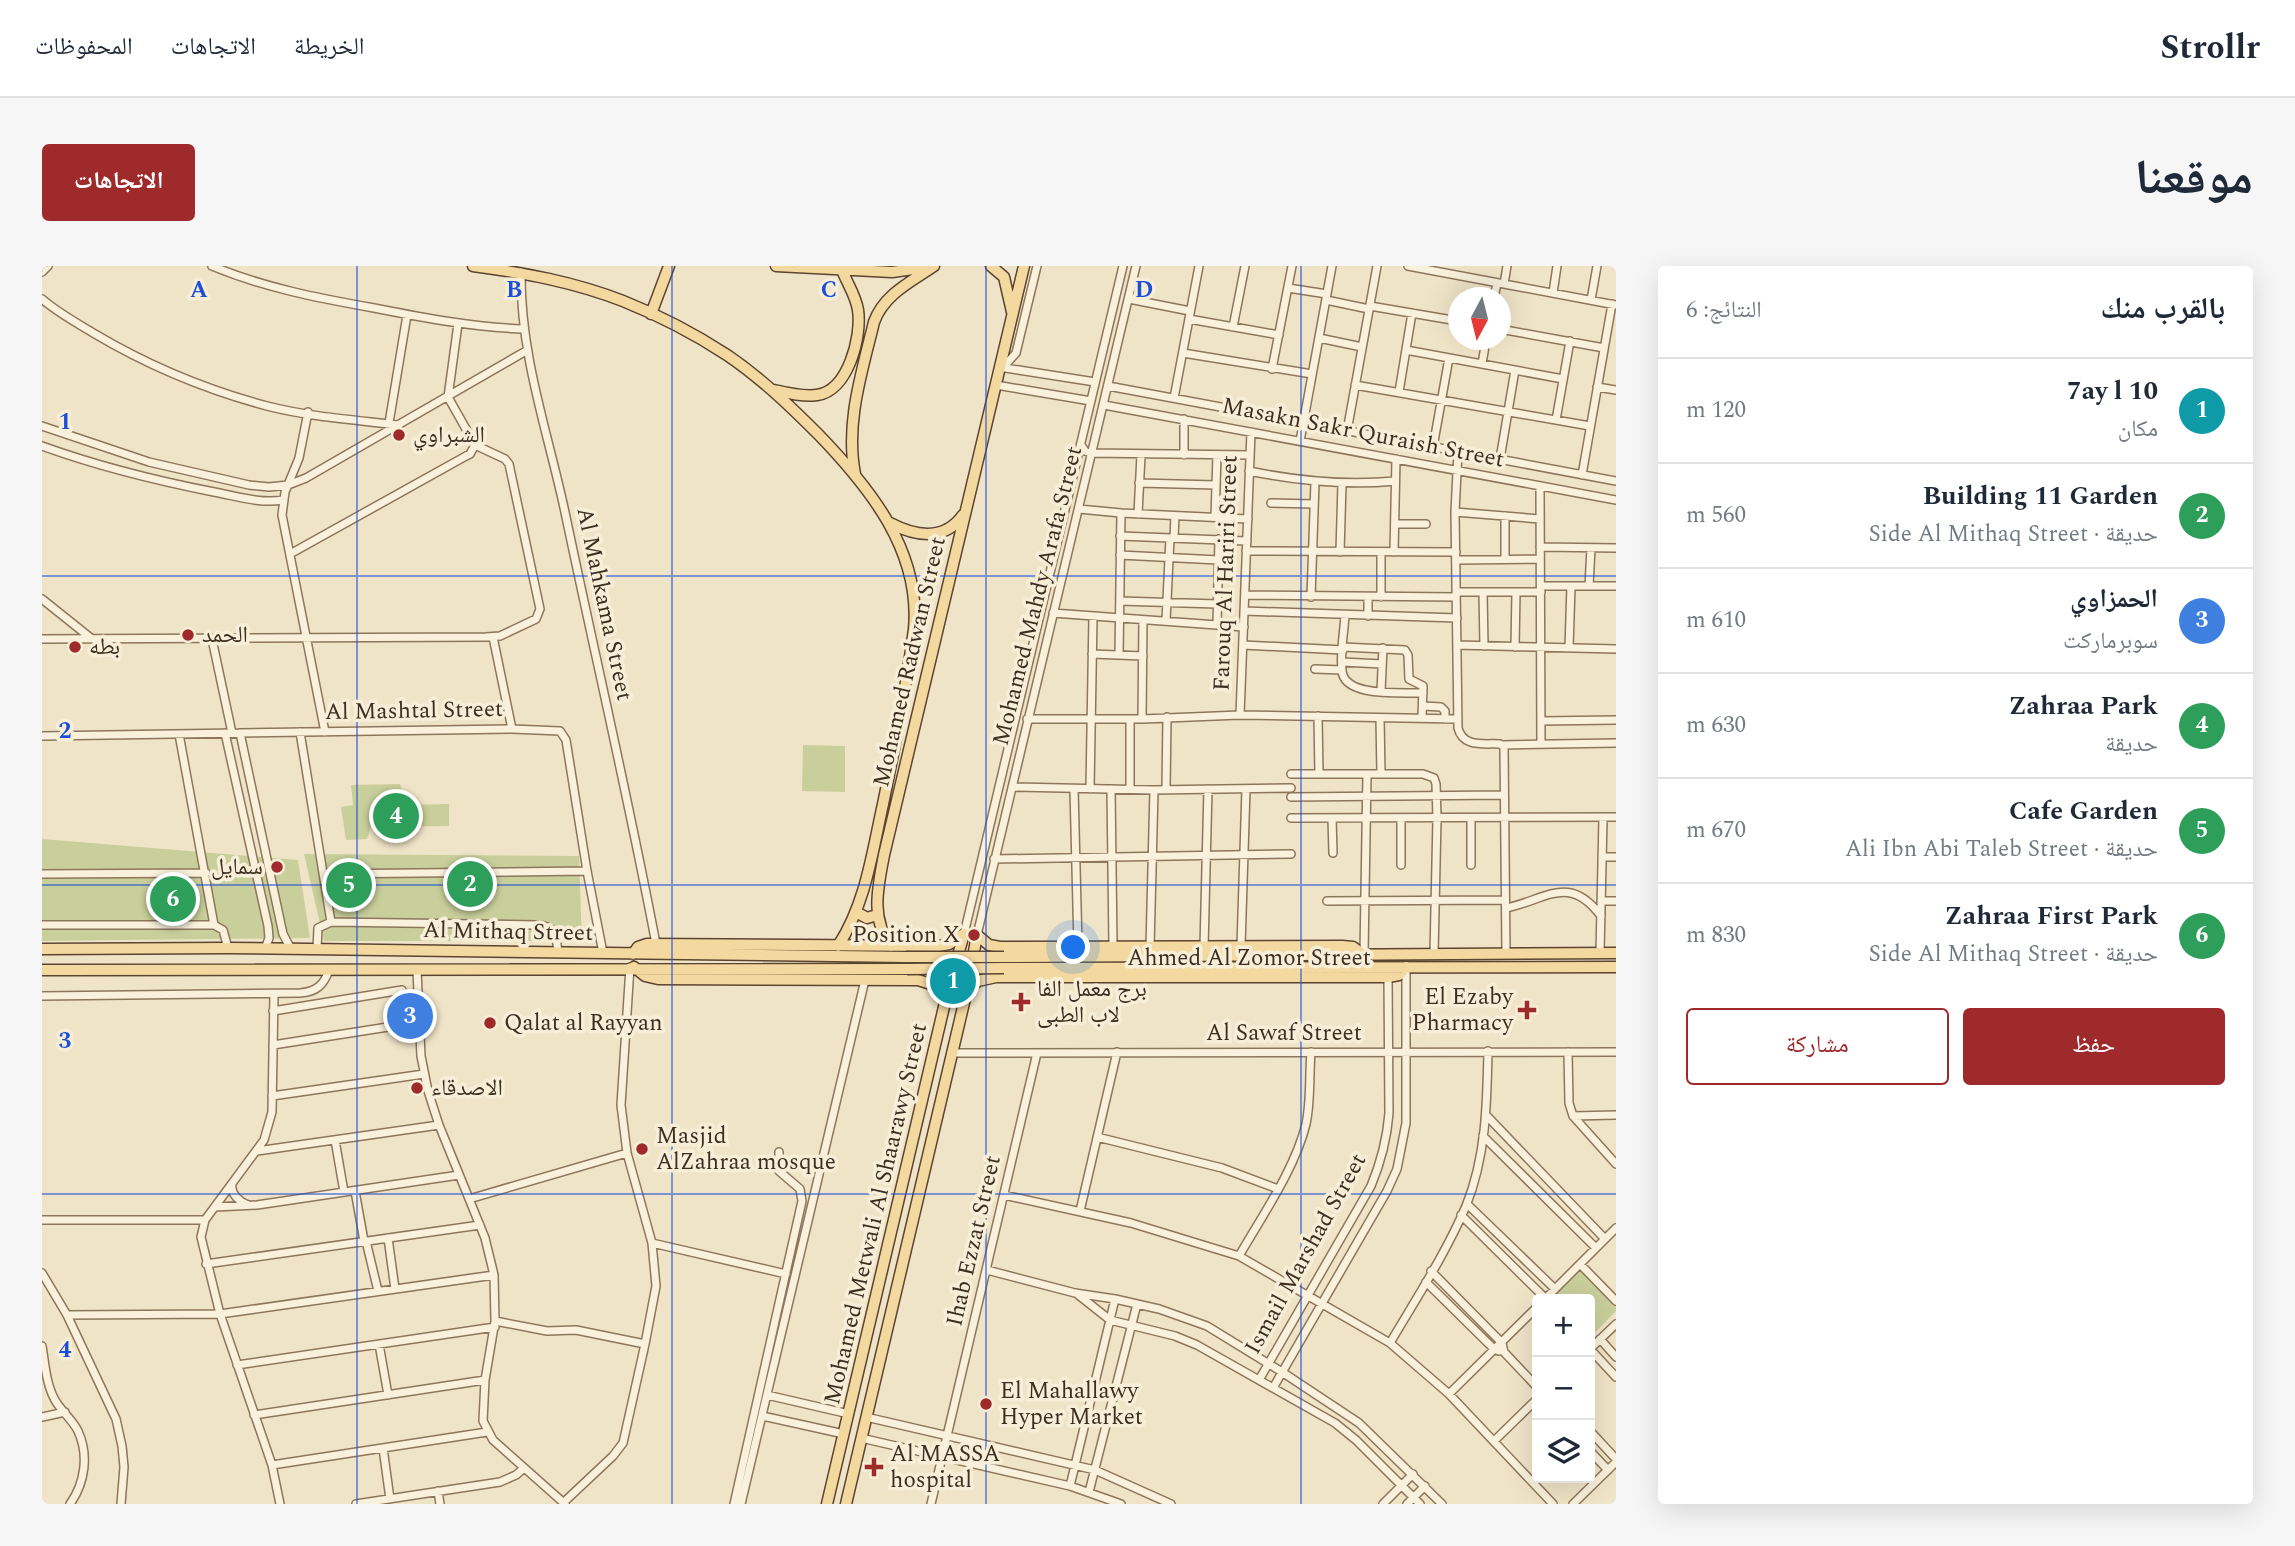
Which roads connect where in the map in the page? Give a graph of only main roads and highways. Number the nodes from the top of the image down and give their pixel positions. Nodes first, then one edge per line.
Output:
1 (473, 266) edge
2 (669, 266) edge
3 (776, 266) edge
4 (933, 266) edge
5 (991, 266) edge
6 (1024, 266) edge
7 (842, 270) junction
8 (651, 314) junction
9 (1013, 316) junction
10 (773, 390) junction
11 (855, 474) junction
12 (966, 510) junction
13 (889, 522) junction
14 (856, 912) junction
15 (877, 915) junction
16 (964, 933) joint
17 (977, 935) joint
18 (838, 946) junction
19 (891, 946) junction
20 (923, 947) junction
21 (1000, 947) junction
22 (42, 949) edge
23 (128, 949) junction
24 (159, 949) junction
25 (1362, 953) junction
26 (1616, 953) edge
27 (633, 954) junction
28 (632, 967) junction
29 (1406, 967) junction
30 (1616, 967) edge
31 (42, 970) edge
32 (129, 971) junction
33 (160, 971) junction
34 (996, 977) junction
35 (924, 981) junction
36 (967, 990) junction
37 (947, 994) junction
38 (930, 1065) junction
39 (948, 1069) junction
40 (925, 1088) junction
41 (943, 1091) junction
42 (829, 1503) edge
43 (846, 1504) edge

1 - 8 main road, Mohamed Radwan Street
2 - 8 main road
3 - 7 main road
4 - 7 main road
4 - 11 main road
5 - 9 main road
6 - 9 main road, Mohamed Radwan Street
7 - 10 main road
8 - 10 main road, Mohamed Radwan Street
9 - 12 main road, Mohamed Radwan Street
10 - 11 main road, Mohamed Radwan Street
11 - 13 main road, Mohamed Radwan Street
12 - 13 main road
12 - 15 main road, Mohamed Radwan Street
13 - 14 main road, Mohamed Radwan Street
14 - 15 main road
14 - 18 main road, Mohamed Radwan Street
15 - 19 main road, Mohamed Radwan Street
16 - 20 main road, Al Mithaq Street
16 - 37 main road, Mohamed Metwali Al Shaarawy Street
17 - 21 main road, Ahmed Al Zomor Street
17 - 36 main road, Mohamed Metwali Al Shaarawy Street
18 - 19 main road, Al Mithaq Street
18 - 27 main road, Al Mithaq Street
19 - 20 main road, Al Mithaq Street
20 - 35 main road
21 - 25 main road, Ahmed Al Zomor Street
21 - 34 main road
22 - 23 main road, Al Mithaq Street
23 - 24 main road, Al Mithaq Street
23 - 32 main road
24 - 27 main road, Al Mithaq Street
24 - 33 main road
25 - 26 main road, Ahmed Al Zomor Street
25 - 27 main road, bridge
28 - 29 main road, bridge
28 - 33 main road, Al Mithaq Street
28 - 35 main road, Al Mithaq Street
29 - 30 main road, Ahmed Al Zomor Street
29 - 34 main road, Ahmed Al Zomor Street
31 - 32 main road, Al Mithaq Street
32 - 33 main road, Al Mithaq Street
34 - 36 main road, Ahmed Al Zomor Street
35 - 37 main road, Al Mithaq Street
36 - 39 main road, Mohamed Metwali Al Shaarawy Street
37 - 38 main road, Mohamed Metwali Al Shaarawy Street
38 - 39 main road
38 - 40 main road, Mohamed Metwali Al Shaarawy Street
39 - 41 main road, Mohamed Metwali Al Shaarawy Street
40 - 41 main road
40 - 42 main road, Mohamed Metwali Al Shaarawy Street
41 - 43 main road, Mohamed Metwali Al Shaarawy Street

